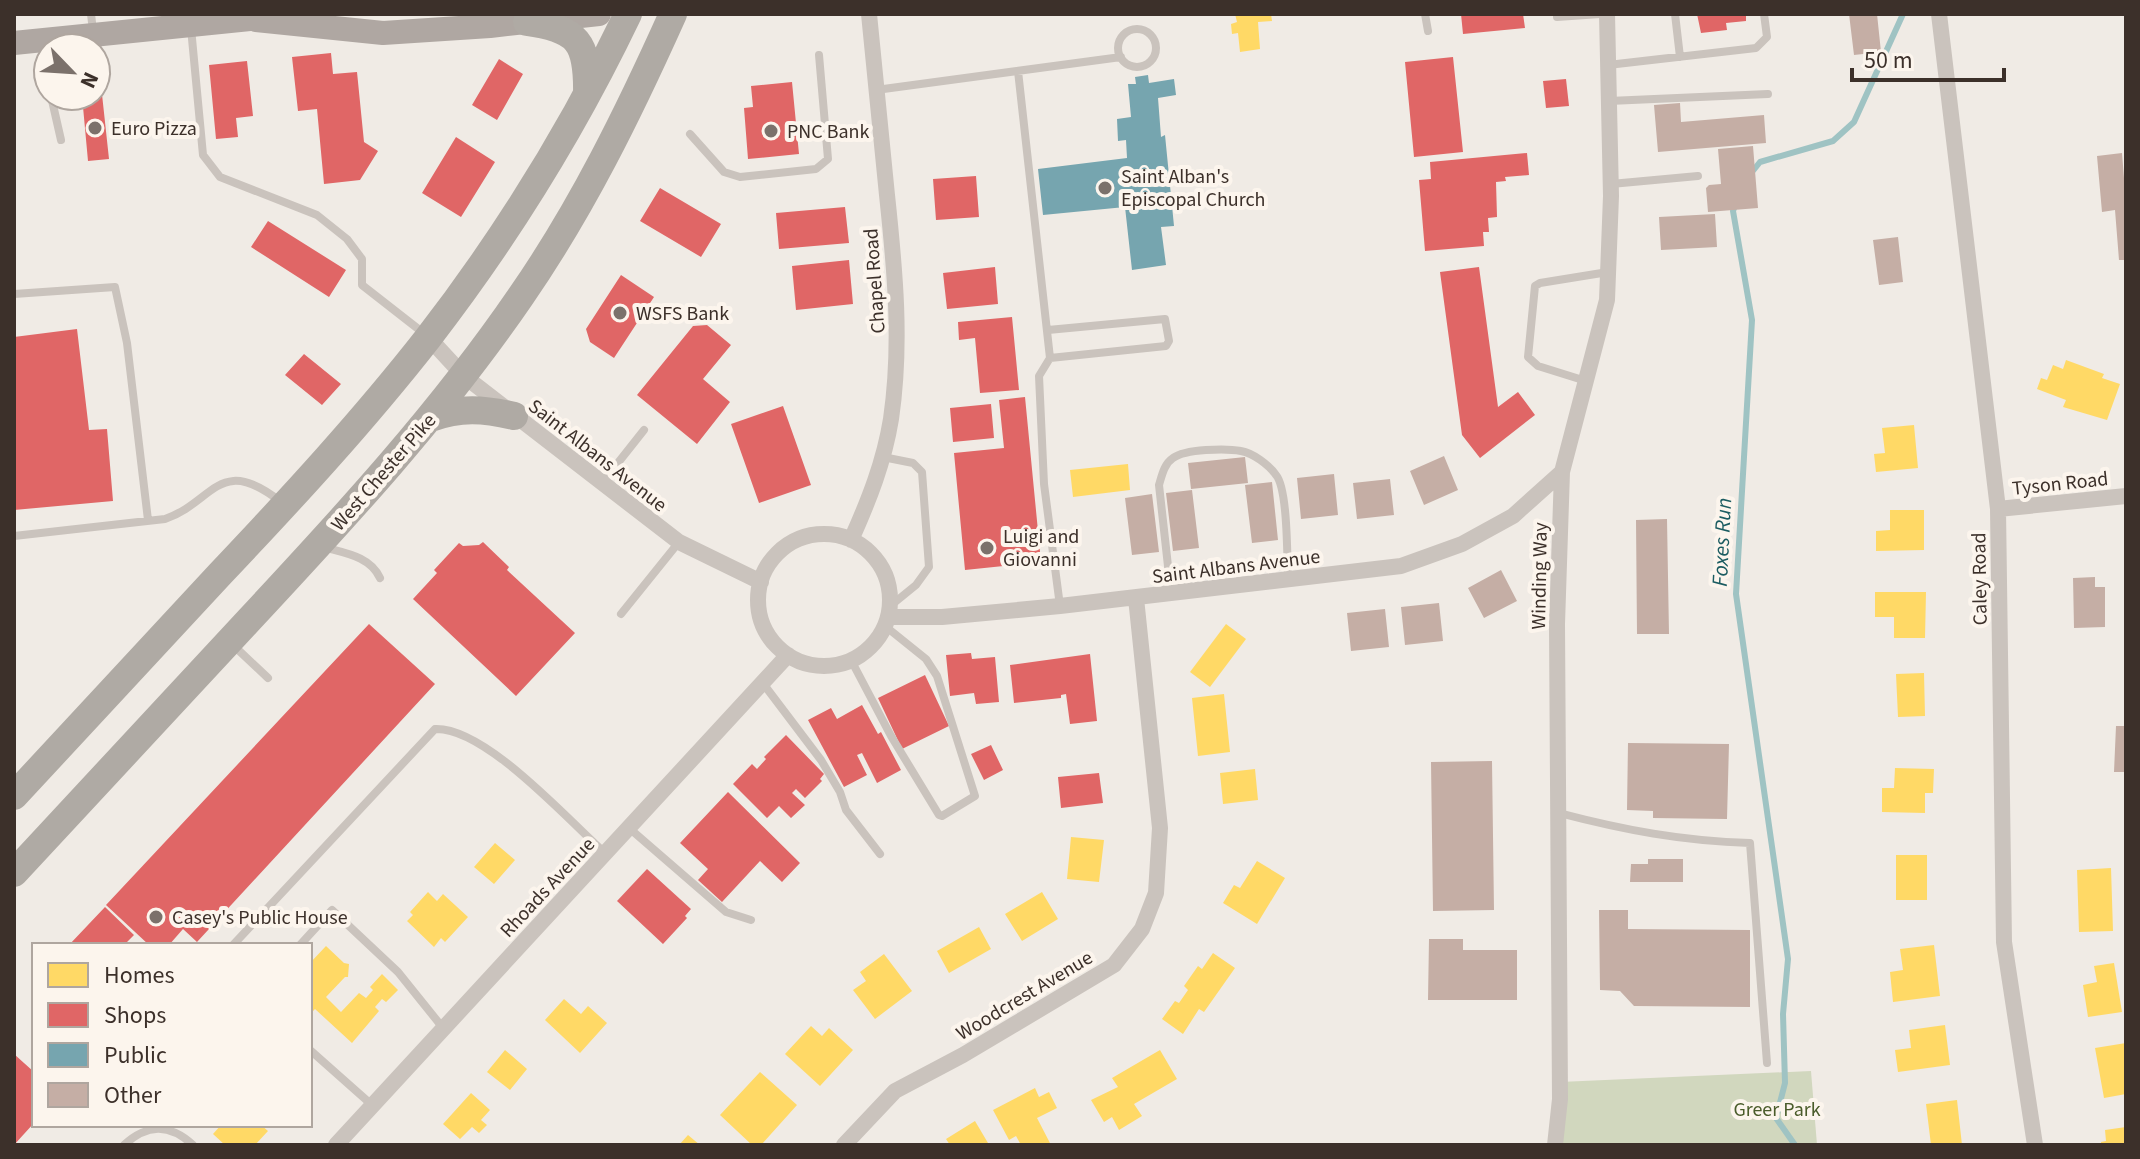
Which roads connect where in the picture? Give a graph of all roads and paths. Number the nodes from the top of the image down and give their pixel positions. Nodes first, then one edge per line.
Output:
1 (289, 14) edge
2 (599, 14) edge
3 (628, 14) edge
4 (673, 14) edge
5 (869, 14) edge
6 (1425, 14) edge
7 (1557, 14) edge
8 (1600, 14) edge
9 (1607, 14) edge
10 (1675, 14) edge
11 (1764, 14) edge
12 (1939, 14) edge
13 (256, 20) junction
14 (527, 22) junction
15 (190, 27) junction
16 (1428, 31) dead end
17 (110, 32) edge
18 (819, 55) dead end
19 (1121, 57) junction
20 (1680, 57) junction
21 (1608, 65) junction
22 (1018, 71) junction
23 (876, 90) junction
24 (587, 94) junction
25 (1768, 94) dead end
26 (1609, 101) junction
27 (55, 112) edge
28 (690, 134) dead end
29 (61, 140) dead end
30 (1698, 176) dead end
31 (1610, 184) junction
32 (1608, 272) junction
33 (14, 294) edge
34 (1048, 330) junction
35 (428, 337) junction
36 (1050, 358) junction
37 (464, 376) junction
38 (1586, 381) junction
39 (514, 416) junction
40 (431, 418) junction
41 (644, 430) dead end
42 (883, 457) junction
43 (1562, 472) junction
44 (601, 484) junction
45 (2126, 496) edge
46 (284, 505) junction
47 (1998, 509) junction
48 (148, 520) junction
49 (14, 536) edge
50 (851, 540) junction
51 (679, 542) junction
52 (318, 546) junction
53 (380, 578) dead end
54 (1288, 580) junction
55 (761, 582) junction
56 (1171, 594) junction
57 (1136, 598) junction
58 (1060, 606) junction
59 (621, 614) dead end
60 (887, 617) junction
61 (229, 642) junction
62 (788, 655) junction
63 (851, 660) junction
64 (268, 678) dead end
65 (762, 682) junction
66 (14, 796) edge
67 (1558, 813) junction
68 (629, 828) junction
69 (605, 854) junction
70 (880, 854) dead end
71 (14, 873) edge
72 (751, 920) dead end
73 (235, 943) edge
74 (302, 943) edge
75 (444, 1028) junction
76 (312, 1052) edge
77 (1767, 1063) dead end
78 (373, 1106) junction
79 (124, 1145) edge
80 (193, 1145) edge
81 (336, 1145) edge
82 (844, 1145) edge
83 (1555, 1145) edge
84 (2035, 1145) edge

1 - 13 main road
2 - 14 main road
3 - 24 highway
4 - 37 highway, West Chester Pike
5 - 23 street, Chapel Road
6 - 16 lane
7 - 8 lane
9 - 21 street, Winding Way
10 - 20 lane
11 - 20 lane
12 - 47 street, Caley Road
13 - 14 main road
13 - 15 main road
14 - 24 highway
15 - 17 main road
15 - 35 lane
18 - 28 lane
19 - 19 lane
19 - 22 lane
20 - 21 lane
21 - 26 street, Winding Way
22 - 23 lane
22 - 34 lane
23 - 42 street, Chapel Road
24 - 35 highway
25 - 26 lane
26 - 31 street, Winding Way
27 - 29 lane
30 - 31 lane
31 - 32 street, Winding Way
32 - 38 street, Winding Way
32 - 38 lane
33 - 48 lane
34 - 36 lane
34 - 36 lane
35 - 37 street, Saint Albans Avenue
35 - 46 highway
36 - 58 lane
37 - 39 street, Saint Albans Avenue
37 - 40 highway, West Chester Pike
38 - 43 street, Winding Way
39 - 40 highway
39 - 44 street, Saint Albans Avenue
40 - 52 highway, West Chester Pike
41 - 44 lane
42 - 50 street, Chapel Road
42 - 60 lane
43 - 54 street, Saint Albans Avenue
43 - 67 street, Winding Way
44 - 51 street, Saint Albans Avenue
45 - 47 street, Tyson Road
46 - 48 lane
46 - 66 highway
47 - 84 street, Caley Road
48 - 49 lane
50 - 55 street
50 - 60 street
51 - 55 street, Saint Albans Avenue
51 - 59 lane
52 - 53 lane
52 - 61 highway, West Chester Pike
54 - 56 street, Saint Albans Avenue
54 - 56 lane
55 - 62 street
56 - 57 street, Saint Albans Avenue
57 - 58 street, Saint Albans Avenue
57 - 82 street, Woodcrest Avenue
58 - 60 street, Saint Albans Avenue
60 - 63 street
60 - 63 lane
61 - 64 lane
61 - 71 highway, West Chester Pike
62 - 63 street
62 - 65 street, Rhoads Avenue
65 - 68 street, Rhoads Avenue
65 - 70 lane
67 - 77 lane
67 - 83 street, Winding Way
68 - 69 street, Rhoads Avenue
68 - 72 lane
69 - 73 lane
69 - 75 street, Rhoads Avenue
74 - 75 lane
75 - 78 street, Rhoads Avenue
76 - 78 lane
78 - 81 street, Rhoads Avenue
79 - 80 lane

